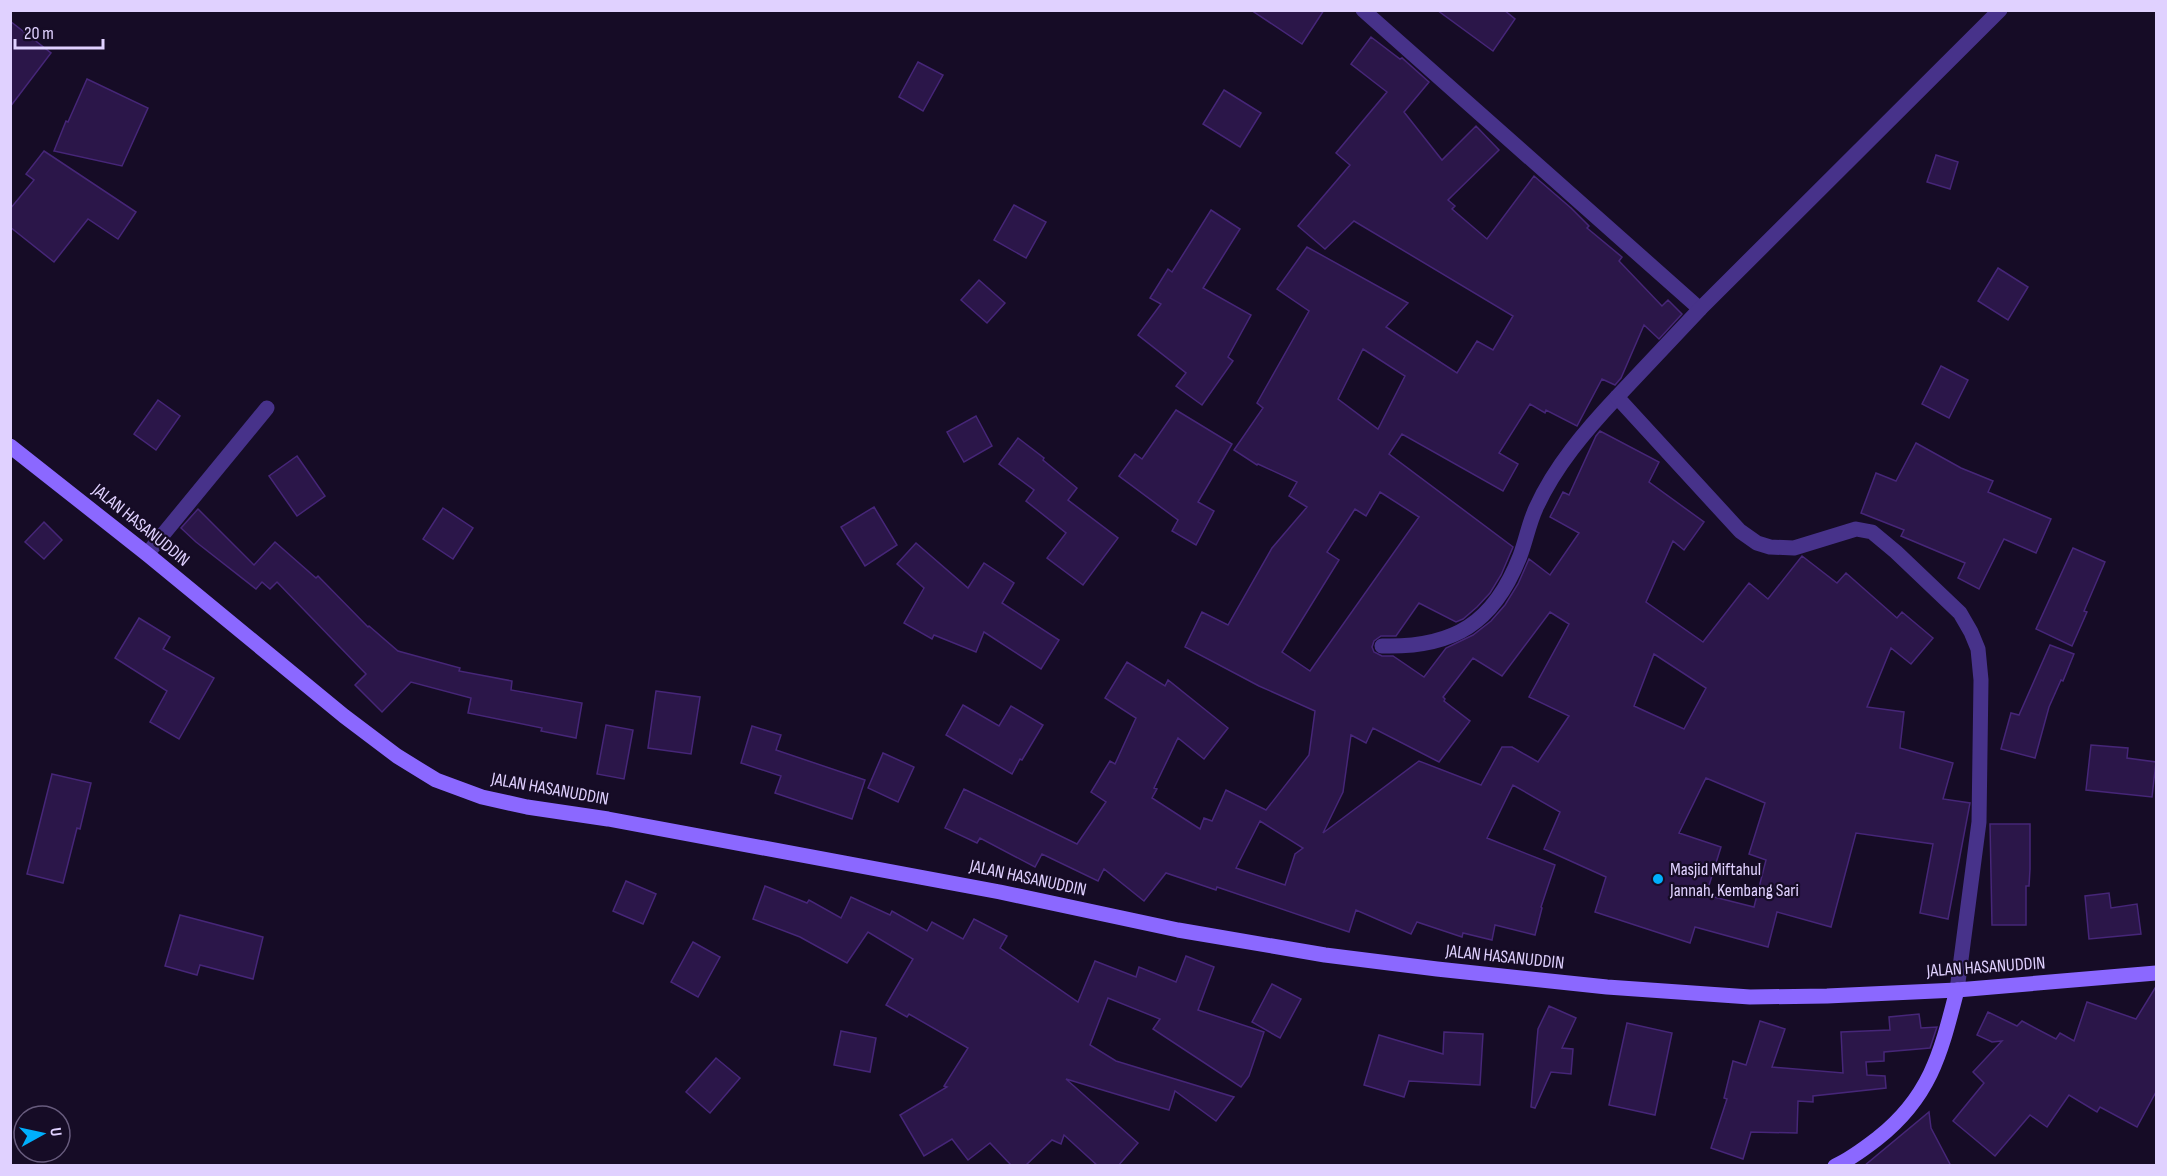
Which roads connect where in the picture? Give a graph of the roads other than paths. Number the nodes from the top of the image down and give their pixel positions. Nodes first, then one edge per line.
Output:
1 (1363, 10) edge
2 (2000, 10) edge
3 (1700, 309) junction
4 (1617, 397) junction
5 (267, 408) dead end
6 (10, 446) edge
7 (147, 554) junction
8 (1382, 646) dead end
9 (2157, 973) edge
10 (1957, 990) junction
11 (1835, 1166) edge

1 - 3 street
2 - 3 street
3 - 4 street
4 - 8 street
4 - 10 street
5 - 7 street
6 - 7 street, JALAN HASANUDDIN
7 - 10 street, JALAN HASANUDDIN
9 - 10 street, JALAN HASANUDDIN
10 - 11 street

